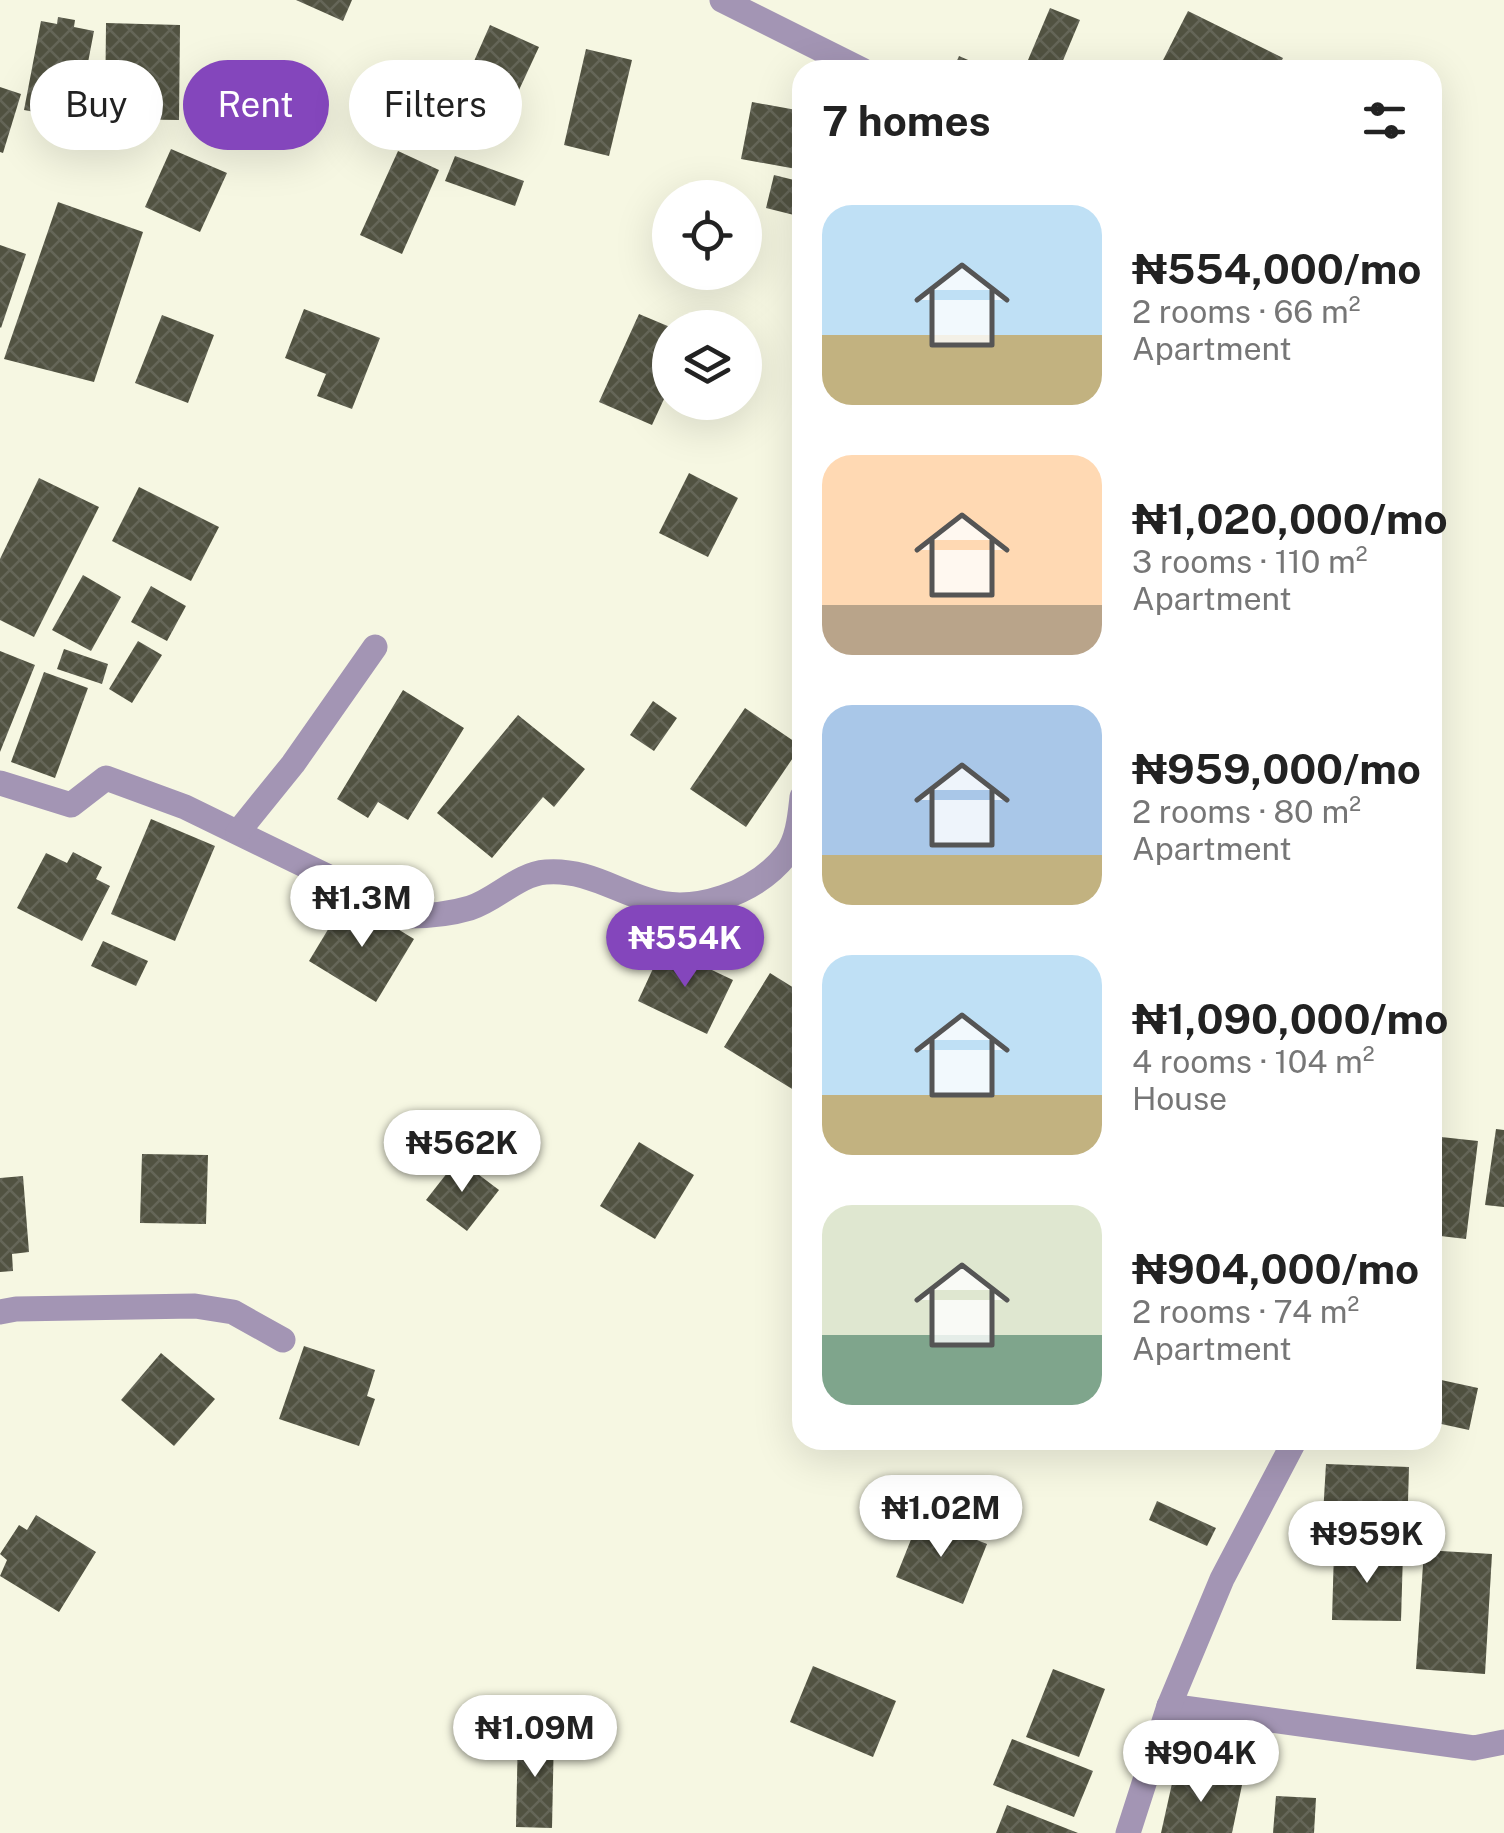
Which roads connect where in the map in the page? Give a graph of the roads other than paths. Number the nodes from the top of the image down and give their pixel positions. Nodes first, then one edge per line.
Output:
1 (722, 0) edge
2 (842, 60) edge
3 (375, 647) dead end
4 (0, 783) edge
5 (238, 832) junction
6 (792, 841) edge
7 (0, 1312) edge
8 (284, 1340) dead end
9 (1290, 1450) edge
10 (1169, 1706) junction
11 (1504, 1742) edge
12 (1128, 1833) edge

1 - 2 street
3 - 5 street
4 - 5 street
5 - 6 street
7 - 8 street
9 - 10 street
10 - 11 street
10 - 12 street

